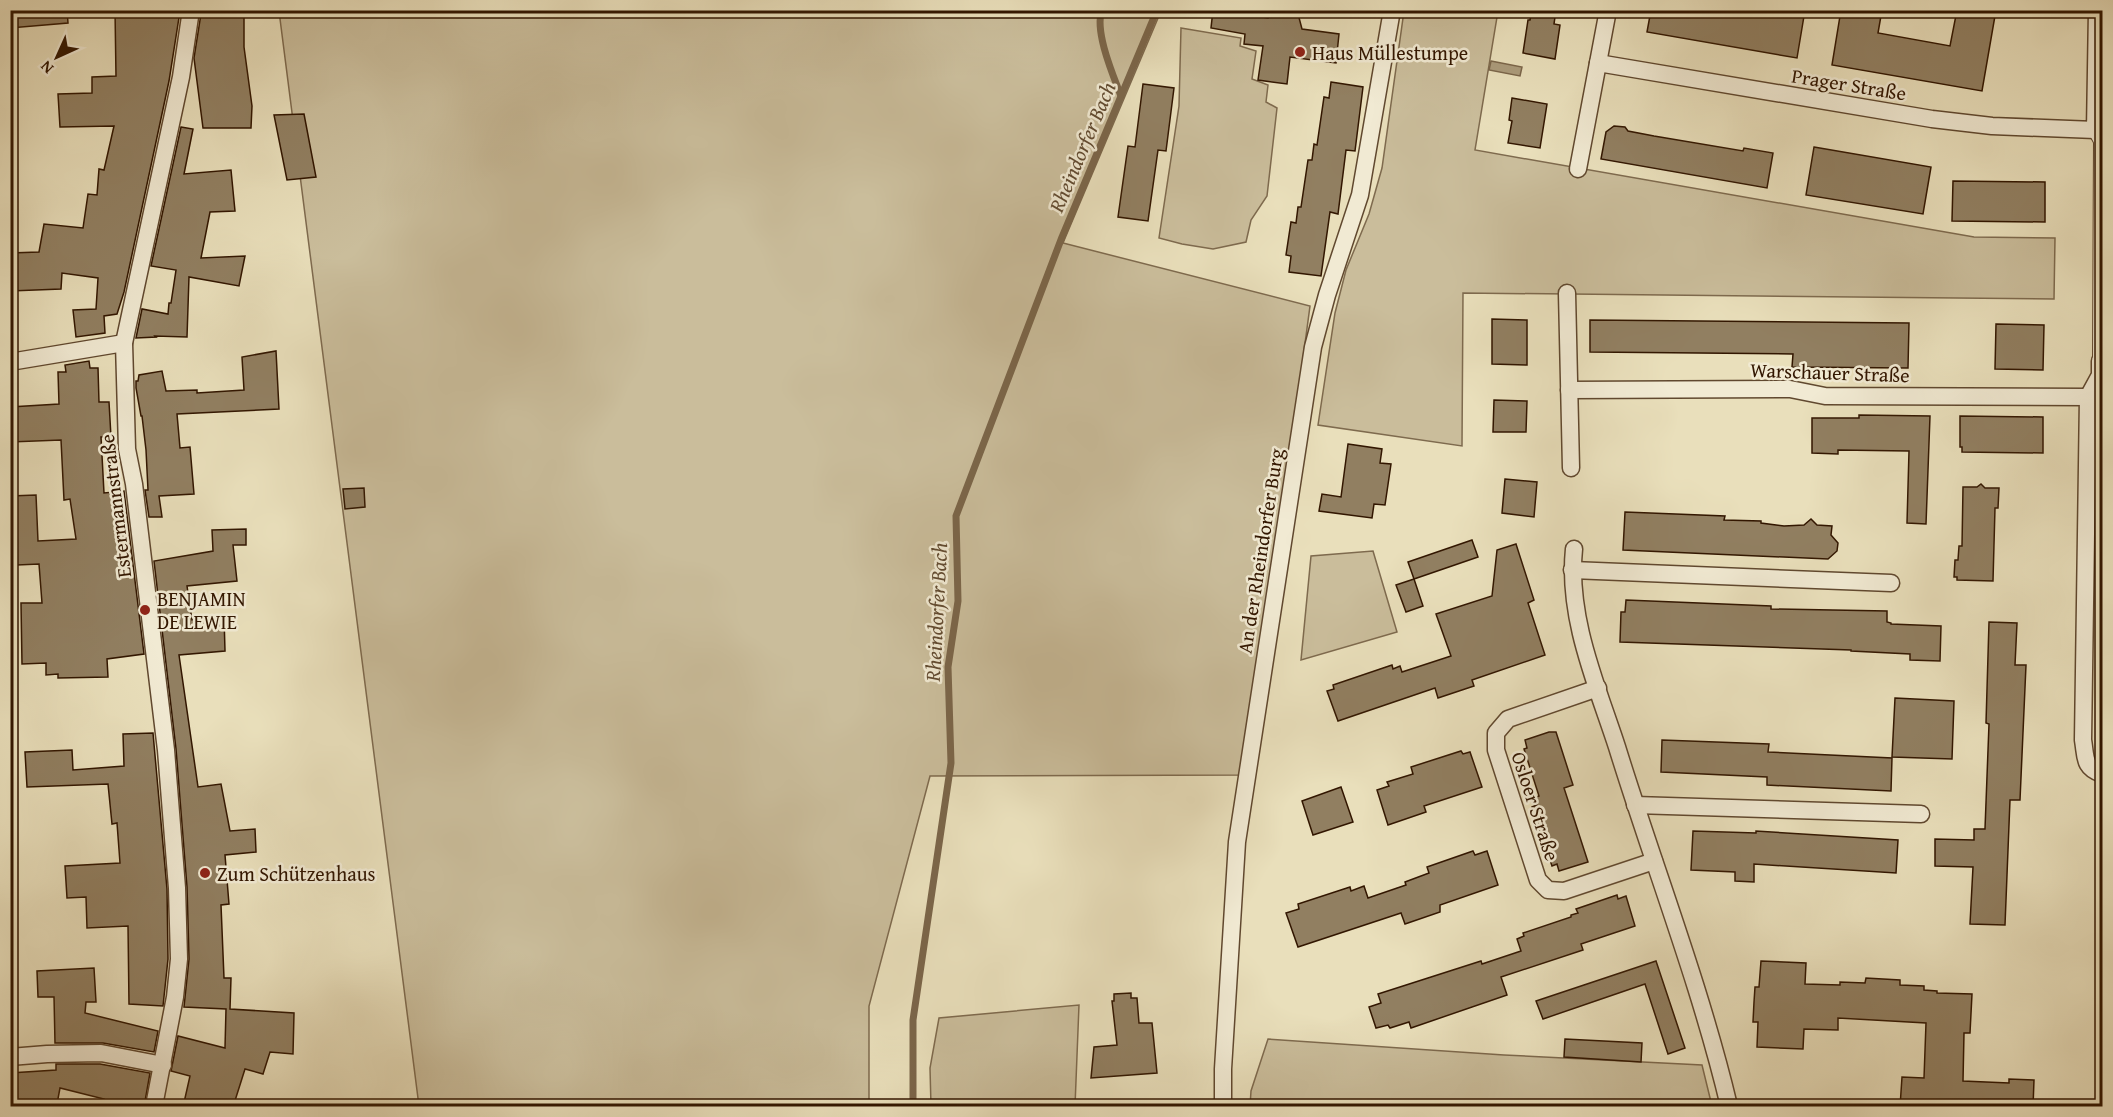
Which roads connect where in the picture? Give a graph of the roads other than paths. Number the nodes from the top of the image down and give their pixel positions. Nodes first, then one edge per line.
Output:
1 (191, 10) edge
2 (1392, 10) edge
3 (1608, 10) edge
4 (2097, 10) edge
5 (1598, 63) junction
6 (2095, 130) junction
7 (1578, 169) dead end
8 (2101, 275) edge
9 (1567, 293) dead end
10 (124, 343) junction
11 (2100, 361) joint
12 (10, 362) edge
13 (1569, 390) junction
14 (2088, 397) junction
15 (1571, 468) dead end
16 (1574, 549) dead end
17 (1572, 570) junction
18 (1891, 583) dead end
19 (1598, 688) junction
20 (2103, 774) edge
21 (1635, 805) junction
22 (1921, 814) dead end
23 (1654, 861) junction
24 (10, 1057) edge
25 (163, 1065) junction
26 (154, 1107) edge
27 (1223, 1107) edge
28 (1730, 1107) edge

1 - 10 street, Estermannstraße
2 - 27 street, An der Rheindorfer Burg
3 - 5 street
4 - 6 street
5 - 6 street, Prager Straße
5 - 7 street
6 - 8 street
8 - 11 street
9 - 13 street
10 - 12 street
10 - 25 street, Estermannstraße
11 - 14 street
13 - 14 street, Warschauer Straße
13 - 15 street
14 - 20 street
16 - 17 street
17 - 18 street
17 - 19 street
19 - 21 street
19 - 23 street, Osloer Straße
21 - 22 street
21 - 23 street
23 - 28 street
24 - 25 street
25 - 26 street, Estermannstraße

